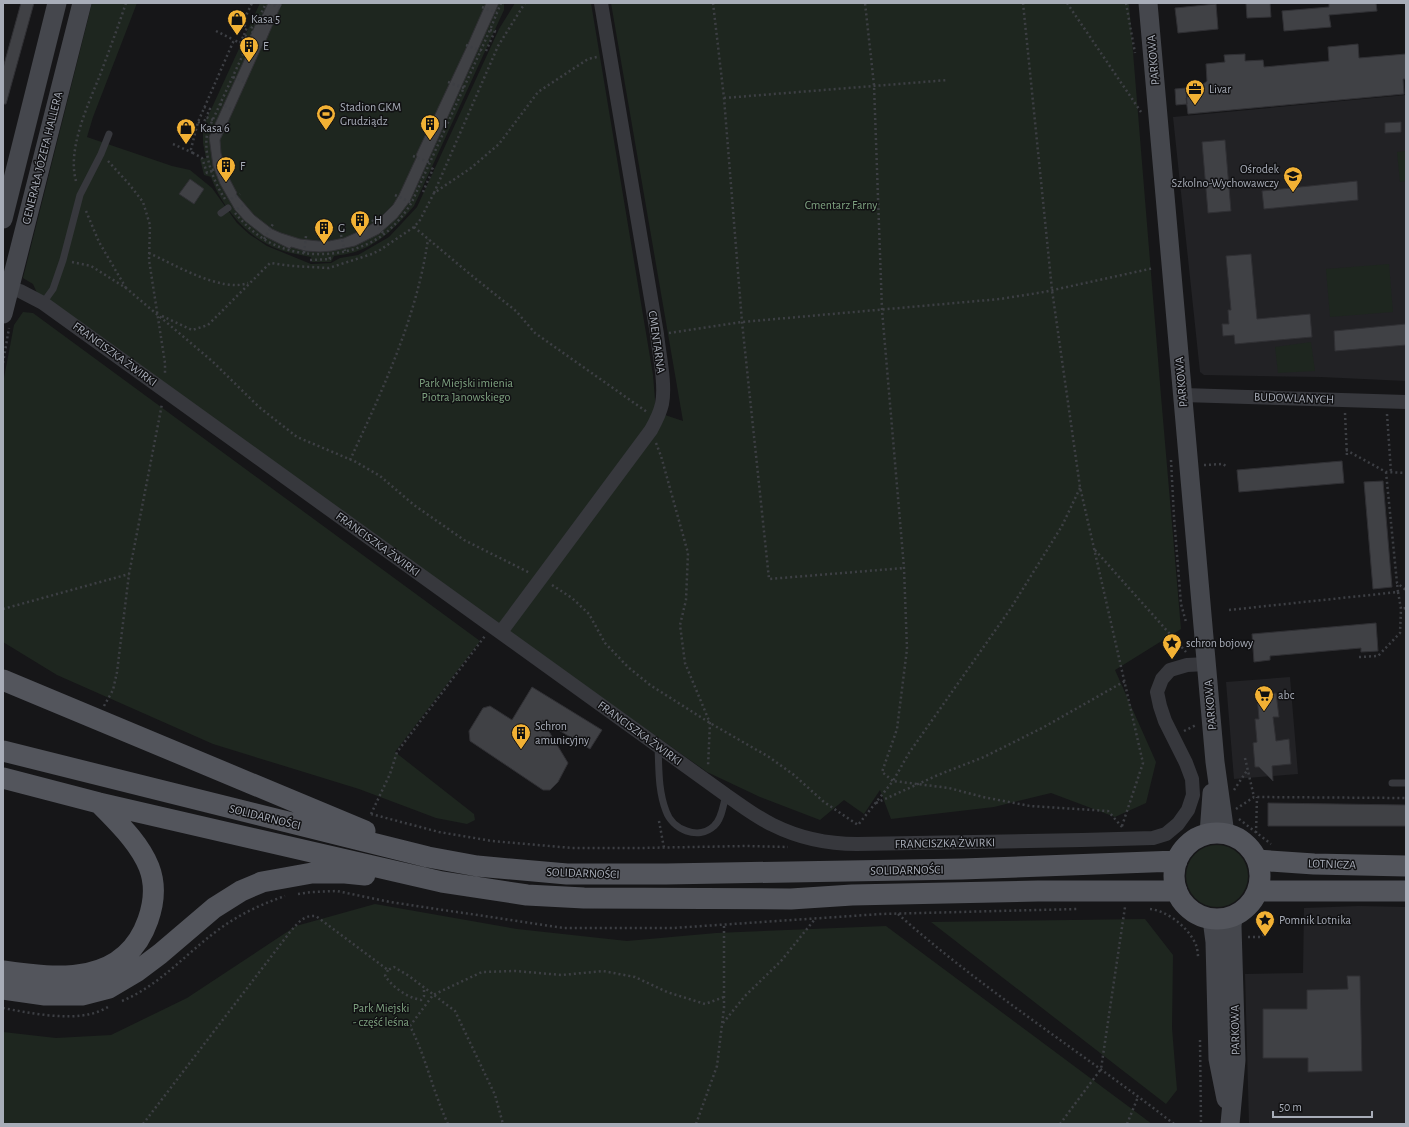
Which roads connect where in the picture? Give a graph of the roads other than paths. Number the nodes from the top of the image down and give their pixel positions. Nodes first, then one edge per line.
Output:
1 (57, 3) edge
2 (82, 3) edge
3 (601, 3) edge
4 (1148, 3) edge
5 (108, 134) dead end
6 (231, 206) road end
7 (221, 213) dead end
8 (3, 219) edge
9 (6, 288) edge
10 (43, 303) junction
11 (6, 320) edge
12 (1182, 395) junction
13 (1406, 402) edge
14 (497, 629) junction
15 (1207, 664) junction
16 (3, 680) edge
17 (658, 746) junction
18 (3, 751) edge
19 (3, 778) edge
20 (1392, 783) dead end
21 (1406, 783) edge
22 (726, 795) junction
23 (99, 803) junction
24 (1223, 828) junction
25 (428, 857) junction
26 (1257, 860) junction
27 (1177, 861) junction
28 (1406, 866) edge
29 (442, 882) junction
30 (1177, 891) junction
31 (1258, 891) junction
32 (1406, 891) edge
33 (1233, 916) junction
34 (1212, 919) junction
35 (3, 971) edge
36 (3, 989) edge
37 (1230, 1122) edge

1 - 8 street, GENERAŁA JÓZEFA HALLERA
2 - 9 street, GENERAŁA JÓZEFA HALLERA
3 - 14 street, CMENTARNA
4 - 12 street, PARKOWA
5 - 10 lane
6 - 7 lane
9 - 10 street, FRANCISZKA ŻWIRKI
9 - 11 street, GENERAŁA JÓZEFA HALLERA
10 - 14 street, FRANCISZKA ŻWIRKI
12 - 13 street, BUDOWLANYCH
12 - 15 street, PARKOWA
14 - 17 street, FRANCISZKA ŻWIRKI
15 - 22 street, FRANCISZKA ŻWIRKI
15 - 24 street, PARKOWA
16 - 25 main road
17 - 22 street, FRANCISZKA ŻWIRKI
17 - 22 lane
18 - 25 main road, SOLIDARNOŚCI
19 - 23 main road, SOLIDARNOŚCI
20 - 21 lane
23 - 29 main road, SOLIDARNOŚCI
23 - 35 main road
24 - 26 main road
24 - 27 main road
25 - 27 main road, SOLIDARNOŚCI
26 - 28 main road, LOTNICZA
26 - 31 main road
27 - 30 main road
29 - 30 main road, SOLIDARNOŚCI
29 - 36 main road
30 - 34 main road
31 - 32 main road
31 - 33 main road
33 - 34 main road
33 - 37 street, PARKOWA
34 - 37 street, PARKOWA

